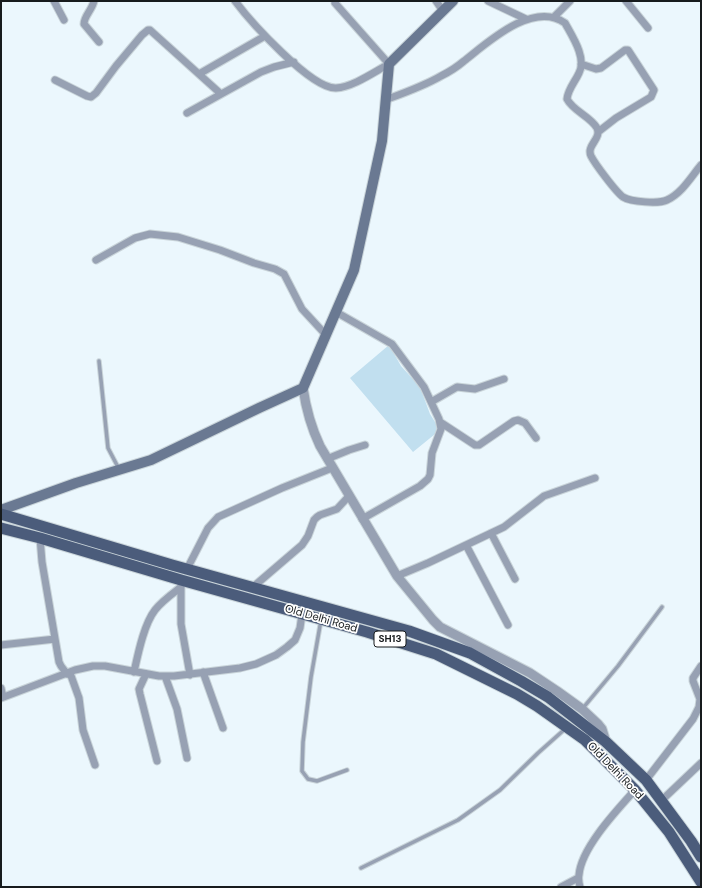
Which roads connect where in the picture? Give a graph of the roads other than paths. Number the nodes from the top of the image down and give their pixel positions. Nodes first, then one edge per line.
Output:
1 (54, 1) edge
2 (94, 1) edge
3 (235, 1) edge
4 (436, 1) edge
5 (453, 1) edge
6 (488, 1) edge
7 (570, 1) edge
8 (626, 1) edge
9 (335, 3) dead end
10 (443, 11) junction
11 (554, 17) junction
12 (526, 19) junction
13 (64, 20) dead end
14 (648, 28) dead end
15 (265, 36) junction
16 (99, 42) dead end
17 (294, 62) junction
18 (389, 64) junction
19 (581, 64) junction
20 (199, 74) junction
21 (55, 80) dead end
22 (221, 94) junction
23 (385, 100) junction
24 (187, 113) dead end
25 (598, 132) junction
26 (701, 165) edge
27 (96, 260) dead end
28 (336, 312) junction
29 (326, 335) junction
30 (99, 361) dead end
31 (504, 379) dead end
32 (303, 388) junction
33 (431, 402) junction
34 (440, 422) junction
35 (536, 438) dead end
36 (365, 445) dead end
37 (327, 459) junction
38 (332, 468) junction
39 (120, 470) junction
40 (595, 478) dead end
41 (348, 496) junction
42 (1, 510) edge
43 (1, 514) edge
44 (362, 519) junction
45 (1, 528) edge
46 (492, 533) junction
47 (40, 538) junction
48 (466, 544) junction
49 (187, 569) junction
50 (397, 576) junction
51 (515, 579) dead end
52 (181, 584) junction
53 (253, 587) junction
54 (662, 607) dead end
55 (302, 614) junction
56 (321, 619) junction
57 (508, 625) dead end
58 (55, 639) junction
59 (1, 645) edge
60 (701, 666) edge
61 (134, 672) junction
62 (203, 672) junction
63 (69, 673) junction
64 (146, 674) junction
65 (190, 674) junction
66 (165, 676) junction
67 (1, 688) edge
68 (2, 698) edge
69 (701, 704) edge
70 (582, 709) junction
71 (567, 727) junction
72 (223, 728) dead end
73 (606, 742) junction
74 (187, 758) dead end
75 (157, 761) dead end
76 (701, 763) edge
77 (96, 765) dead end
78 (347, 770) dead end
79 (646, 780) junction
80 (635, 790) junction
81 (662, 800) junction
82 (701, 857) edge
83 (361, 868) dead end
84 (578, 878) junction
85 (701, 882) edge
86 (561, 887) edge
87 (580, 887) edge

1 - 13 street
2 - 16 street
3 - 15 street
4 - 10 street
5 - 10 main road
6 - 12 street
7 - 11 street
8 - 14 street
9 - 18 street
10 - 18 main road
11 - 12 street
11 - 19 street
12 - 23 street
15 - 17 street
15 - 20 street
17 - 18 street
17 - 22 street
18 - 23 main road
19 - 25 street
19 - 25 street
20 - 21 street
20 - 22 street
22 - 24 street
23 - 28 main road
25 - 26 street
27 - 29 street
28 - 29 main road
28 - 33 street
29 - 32 main road
30 - 39 lane
31 - 33 street
32 - 37 street
32 - 39 main road
33 - 34 street
34 - 35 street
34 - 44 street
36 - 37 street
37 - 38 street
38 - 41 street
38 - 49 street
39 - 42 main road
40 - 46 street
41 - 44 street
41 - 53 street
43 - 49 main road, Old Delhi Road / SH13
44 - 50 street
45 - 47 main road, Old Delhi Road / SH13
46 - 48 street
46 - 51 street
47 - 52 main road, Old Delhi Road / SH13
47 - 58 street
48 - 50 street
48 - 57 street
49 - 53 main road, Old Delhi Road / SH13
50 - 70 street
52 - 55 main road, Old Delhi Road / SH13
52 - 61 street
52 - 65 street
53 - 73 main road, Old Delhi Road / SH13
54 - 70 lane
55 - 56 main road, Old Delhi Road / SH13
55 - 62 street
56 - 71 main road, Old Delhi Road / SH13
56 - 78 lane
58 - 59 street
58 - 63 street
60 - 69 street
61 - 63 street
61 - 64 street
62 - 65 street
62 - 72 street
63 - 68 street
63 - 77 street
64 - 66 street
64 - 75 street
65 - 66 street
66 - 74 street
67 - 68 street
69 - 79 street
70 - 73 street
71 - 80 main road, Old Delhi Road / SH13
71 - 83 lane
73 - 79 main road, Old Delhi Road / SH13
76 - 81 street
79 - 81 main road, Old Delhi Road / SH13
80 - 84 street
80 - 85 main road, Old Delhi Road / SH13
81 - 82 main road, Old Delhi Road / SH13
84 - 86 street
84 - 87 street

